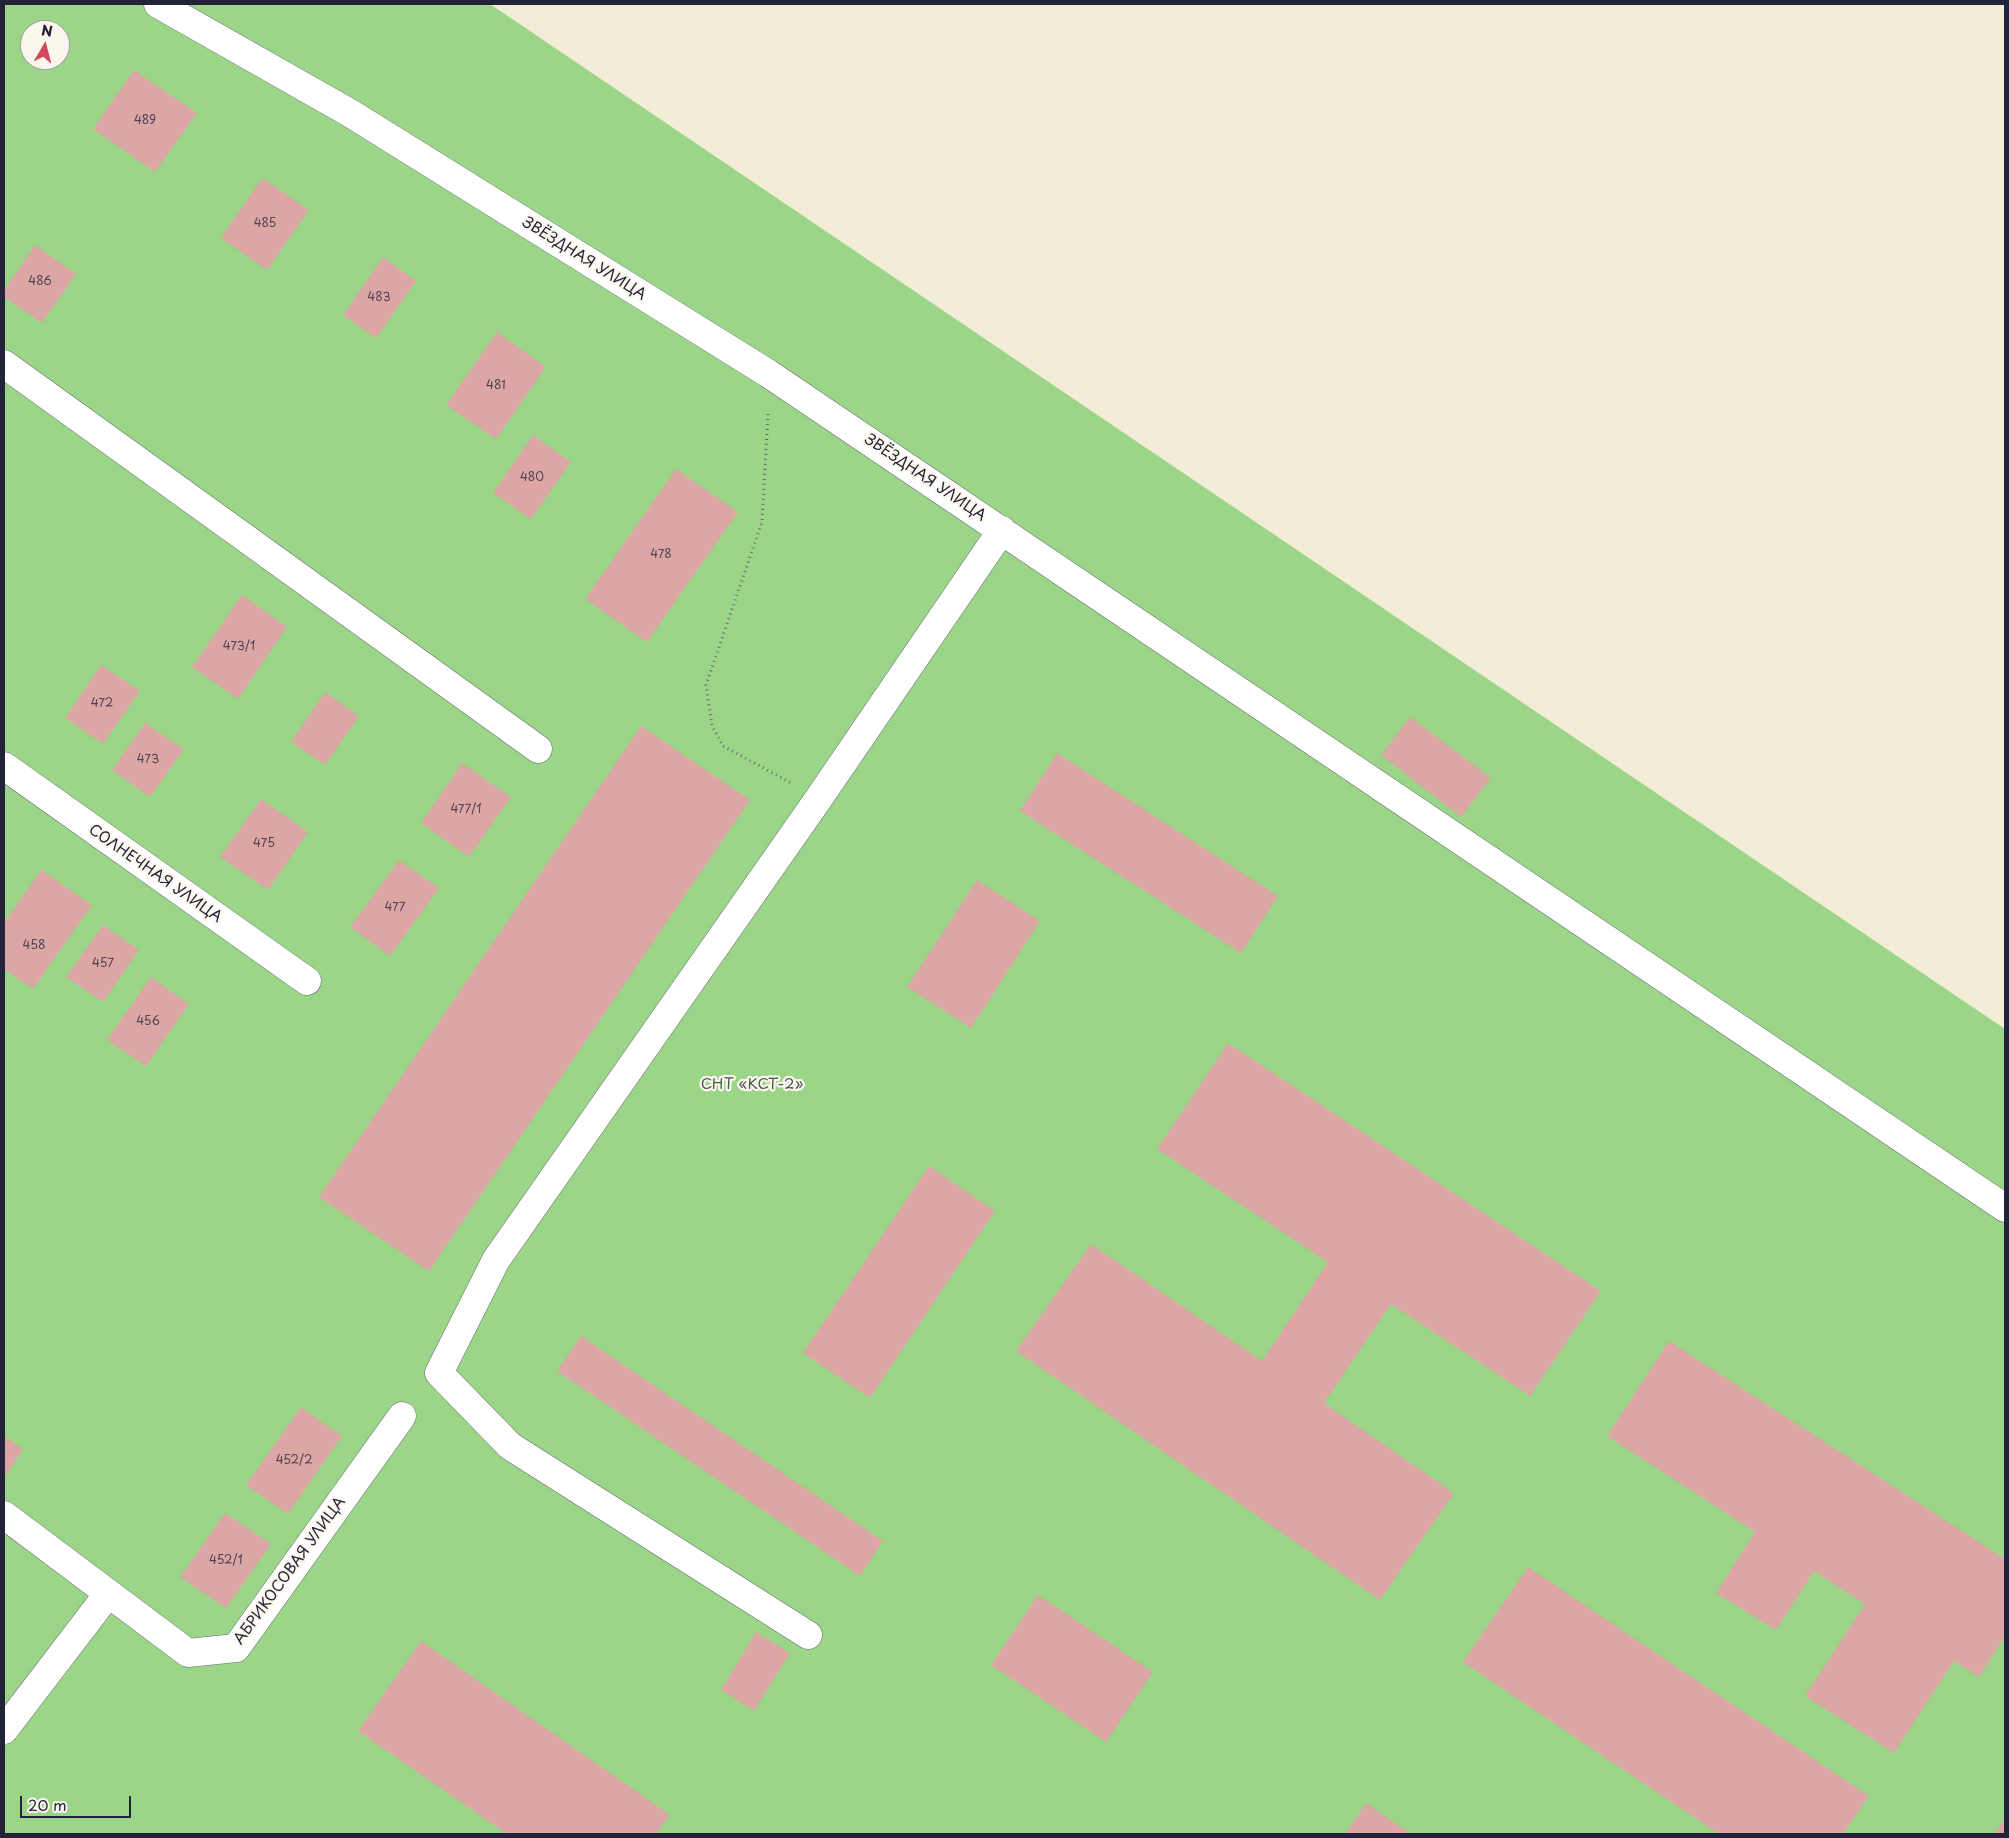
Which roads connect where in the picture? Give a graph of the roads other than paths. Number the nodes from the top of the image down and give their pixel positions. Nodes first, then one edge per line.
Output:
1 (158, 4) edge
2 (4, 364) edge
3 (1002, 530) junction
4 (538, 749) dead end
5 (4, 766) edge
6 (307, 981) dead end
7 (2005, 1208) edge
8 (402, 1416) dead end
9 (4, 1515) edge
10 (108, 1594) junction
11 (808, 1635) dead end
12 (4, 1730) edge

1 - 3 street, ЗВЁЗДНАЯ УЛИЦА
2 - 4 street
3 - 7 street, ЗВЁЗДНАЯ УЛИЦА
3 - 11 street
5 - 6 street, СОЛНЕЧНАЯ УЛИЦА
8 - 10 street, АБРИКОСОВАЯ УЛИЦА
9 - 10 street, АБРИКОСОВАЯ УЛИЦА
10 - 12 street

